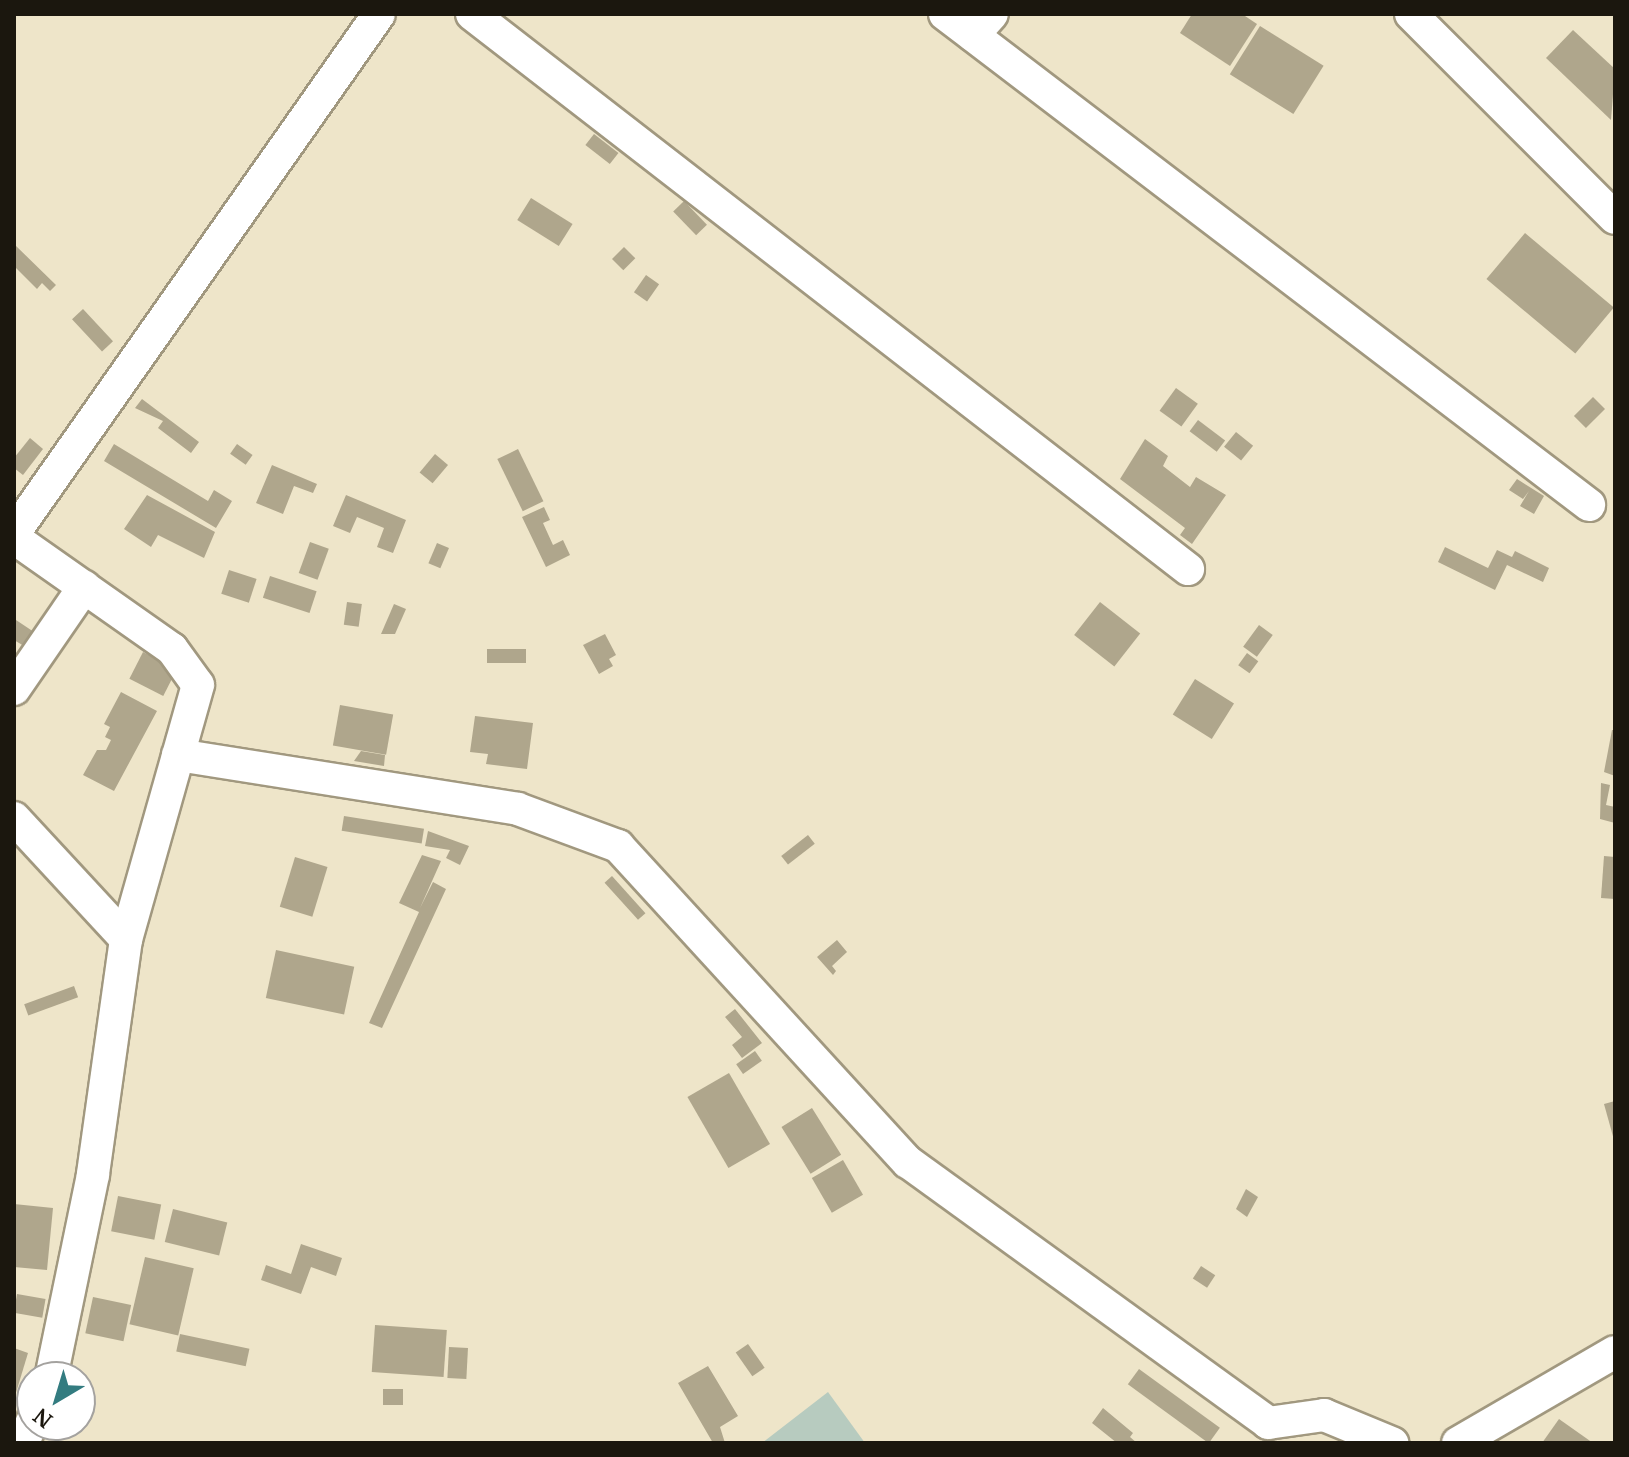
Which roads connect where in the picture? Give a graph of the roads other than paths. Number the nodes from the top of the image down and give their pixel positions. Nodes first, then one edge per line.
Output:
1 (379, 14) edge
2 (472, 14) edge
3 (945, 14) edge
4 (1411, 14) edge
5 (982, 25) edge
6 (1615, 218) edge
7 (1589, 505) dead end
8 (14, 536) edge
9 (1188, 569) dead end
10 (84, 587) junction
11 (14, 689) edge
12 (178, 755) junction
13 (14, 818) edge
14 (126, 939) junction
15 (1615, 1352) edge
16 (54, 1361) edge
17 (1392, 1443) edge
18 (1458, 1443) edge

1 - 8 street
2 - 9 street
3 - 5 street
4 - 6 street
5 - 7 street
8 - 10 street
10 - 11 street
10 - 12 street
12 - 14 street
12 - 17 street
13 - 14 street
14 - 16 street
15 - 18 street

